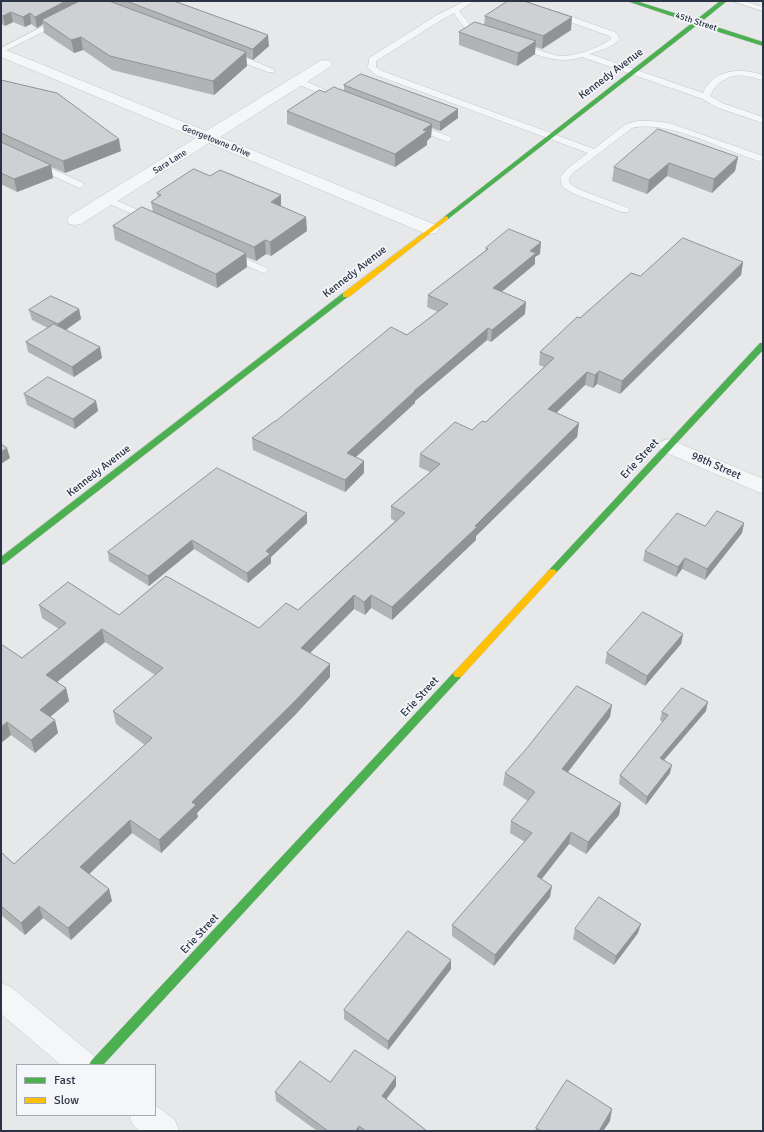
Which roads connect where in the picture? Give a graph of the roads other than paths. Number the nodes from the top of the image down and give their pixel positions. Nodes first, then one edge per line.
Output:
1 (470, 1) edge
2 (630, 1) edge
3 (724, 1) edge
4 (736, 1) edge
5 (763, 9) edge
6 (455, 10) junction
7 (545, 11) edge
8 (68, 17) edge
9 (697, 22) junction
10 (490, 36) edge
11 (512, 43) edge
12 (763, 44) edge
13 (1, 52) edge
14 (226, 53) edge
15 (582, 54) junction
16 (325, 64) dead end
17 (271, 70) dead end
18 (633, 72) junction
19 (763, 78) edge
20 (298, 81) junction
21 (706, 97) junction
22 (348, 101) edge
23 (763, 120) edge
24 (405, 123) edge
25 (550, 136) junction
26 (208, 138) junction
27 (448, 139) dead end
28 (594, 152) junction
29 (763, 159) edge
30 (30, 162) edge
31 (80, 185) dead end
32 (108, 200) junction
33 (625, 210) dead end
34 (75, 220) dead end
35 (157, 222) edge
36 (430, 229) junction
37 (221, 251) edge
38 (264, 270) dead end
39 (763, 345) edge
40 (669, 446) junction
41 (763, 487) edge
42 (1, 562) edge
43 (1, 996) edge
44 (82, 1064) edge
45 (96, 1064) edge
46 (145, 1116) edge
47 (164, 1131) edge

1 - 6 lane
2 - 9 street, 45th Street
3 - 9 street, Kennedy Avenue
4 - 5 lane
6 - 10 lane
6 - 25 lane
7 - 15 lane
8 - 13 lane
9 - 12 street, 45th Street
9 - 18 street, Kennedy Avenue
11 - 15 lane
13 - 26 street, Georgetowne Drive
14 - 17 lane
15 - 18 lane
16 - 20 street, Sara Lane
18 - 21 lane
18 - 25 street, Kennedy Avenue
19 - 21 lane
20 - 22 lane
20 - 26 street, Sara Lane
21 - 23 lane
24 - 27 lane
25 - 28 lane
25 - 36 street, Kennedy Avenue
26 - 32 street, Sara Lane
26 - 36 street, Georgetowne Drive
28 - 29 lane
28 - 33 lane
30 - 31 lane
32 - 34 street, Sara Lane
32 - 35 lane
36 - 42 street, Kennedy Avenue
37 - 38 lane
39 - 40 street, Erie Street
40 - 41 street, 98th Street
40 - 45 street, Erie Street
43 - 44 street
46 - 47 street

